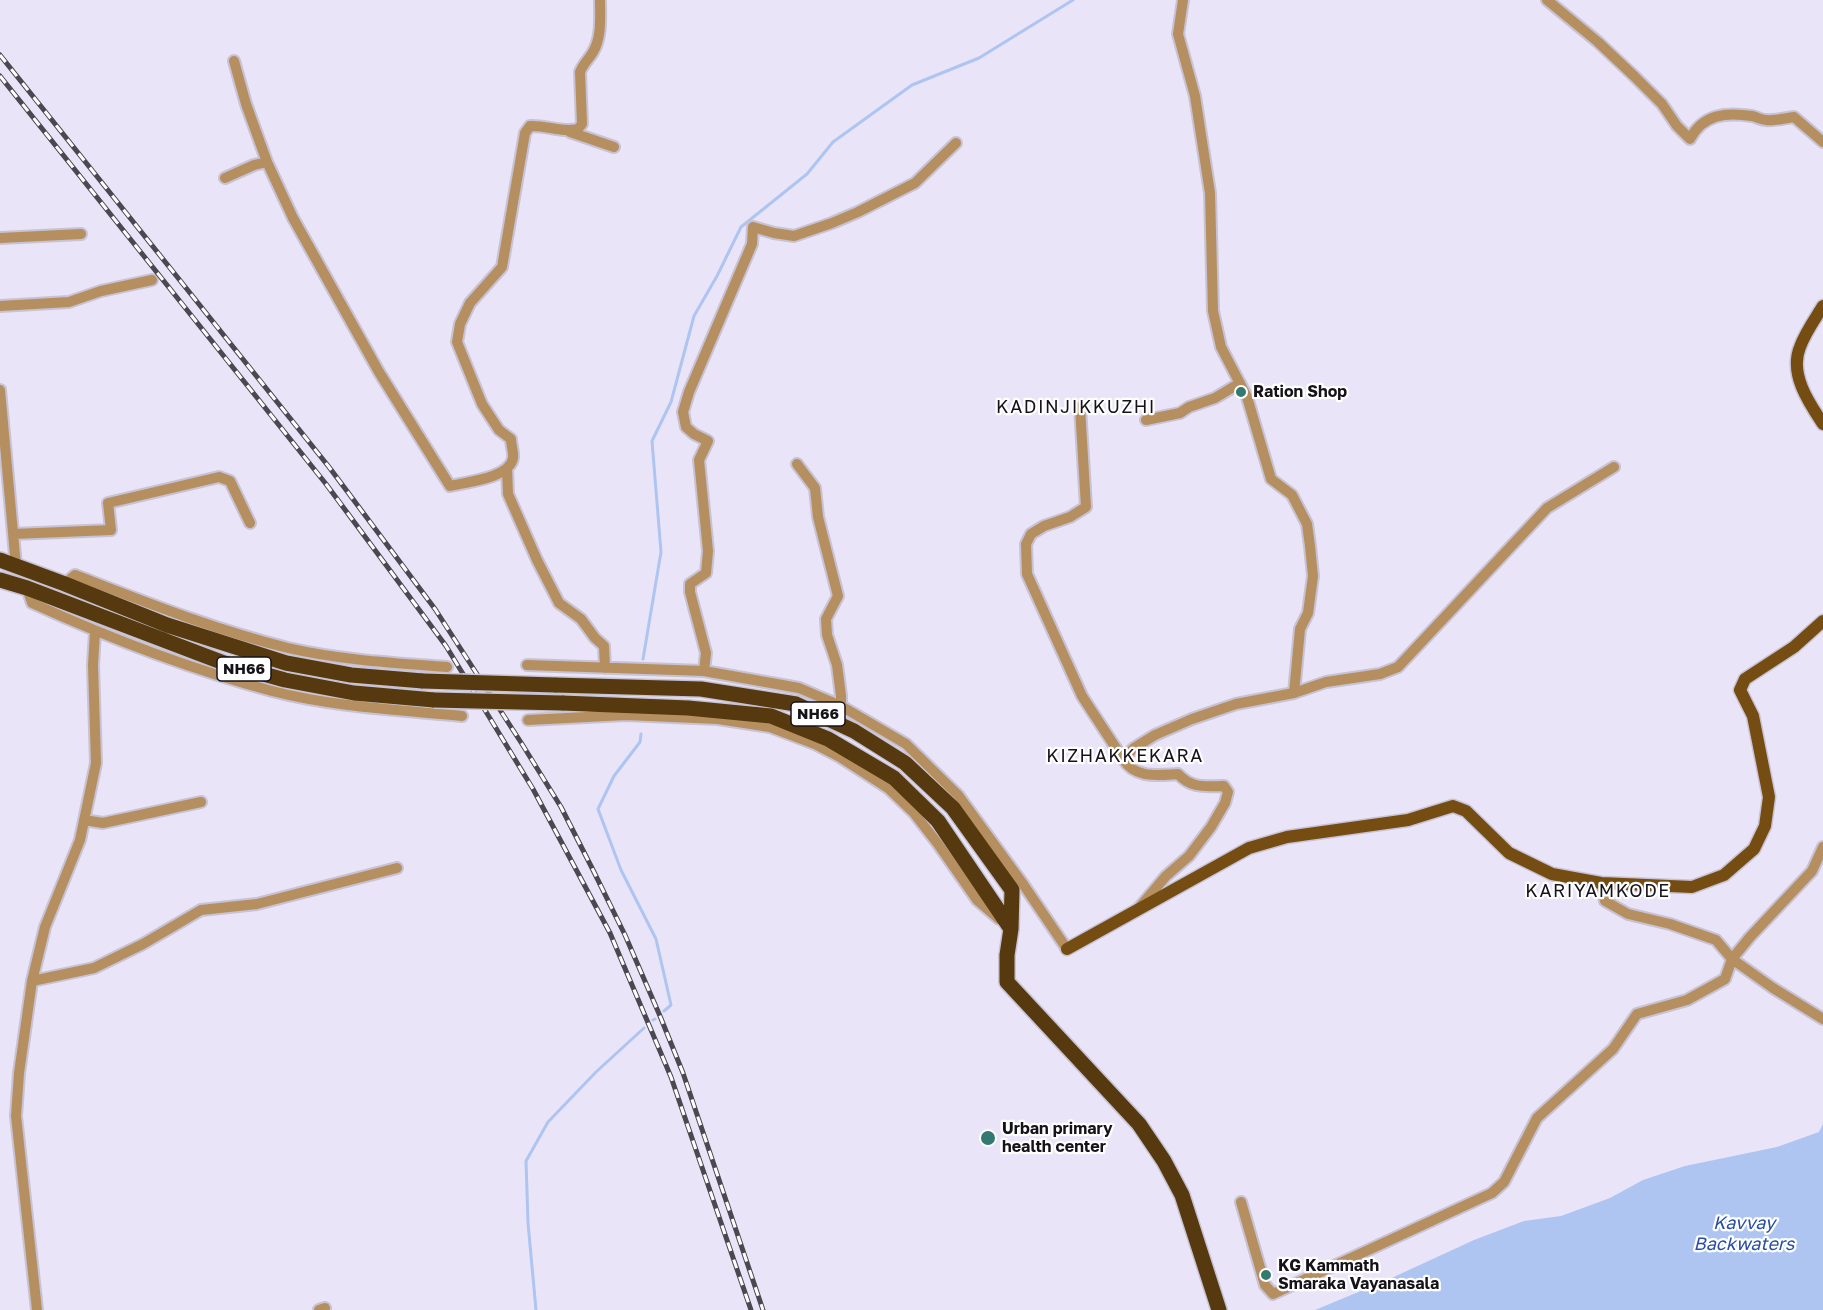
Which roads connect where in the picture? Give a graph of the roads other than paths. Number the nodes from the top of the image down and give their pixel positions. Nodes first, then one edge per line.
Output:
1 (600, 0) edge
2 (1183, 0) edge
3 (1547, 0) edge
4 (234, 61) dead end
5 (570, 132) junction
6 (1823, 142) edge
7 (956, 143) dead end
8 (614, 147) dead end
9 (267, 162) junction
10 (225, 178) dead end
11 (81, 234) dead end
12 (0, 238) edge
13 (152, 280) dead end
14 (0, 306) edge
15 (1823, 306) edge
16 (1240, 383) junction
17 (0, 390) edge
18 (1080, 407) dead end
19 (1146, 420) dead end
20 (1823, 424) edge
21 (2, 442) edge
22 (797, 464) dead end
23 (1614, 467) dead end
24 (505, 474) junction
25 (250, 523) dead end
26 (13, 534) junction
27 (0, 560) edge
28 (16, 566) junction
29 (0, 580) edge
30 (65, 584) junction
31 (27, 588) junction
32 (1823, 621) edge
33 (95, 632) junction
34 (527, 665) dead end
35 (447, 666) dead end
36 (605, 668) junction
37 (704, 671) junction
38 (1294, 693) junction
39 (841, 706) junction
40 (462, 716) dead end
41 (528, 720) dead end
42 (1123, 759) junction
43 (201, 802) dead end
44 (84, 820) junction
45 (1823, 847) edge
46 (397, 868) dead end
47 (1601, 883) junction
48 (1139, 908) junction
49 (1011, 929) junction
50 (1067, 949) joint
51 (1732, 959) junction
52 (32, 981) junction
53 (1823, 1019) edge
54 (1241, 1202) dead end
55 (37, 1310) edge
56 (1219, 1310) edge

1 - 5 street
2 - 16 street
3 - 6 street
4 - 9 street
5 - 8 street
5 - 24 street
7 - 37 street
9 - 10 street
9 - 24 street
11 - 12 street
13 - 14 street
15 - 20 main road
16 - 19 street
16 - 38 street
17 - 21 street
18 - 42 street
21 - 26 street
22 - 39 street
23 - 38 street
24 - 36 street
25 - 26 street
26 - 28 street
27 - 28 highway, NH66
28 - 30 highway, NH66
29 - 31 highway, NH66
30 - 31 highway, NH66
30 - 35 street
30 - 49 highway, NH66, bridge
31 - 33 street
31 - 49 highway, NH66, bridge
32 - 47 main road
33 - 40 street
33 - 44 street
34 - 36 street
36 - 37 street
37 - 39 street
38 - 42 street
39 - 50 street
41 - 49 street
42 - 48 street
43 - 44 street
44 - 52 street
45 - 51 street
46 - 52 street
47 - 48 main road
47 - 51 street
48 - 50 main road
49 - 56 highway, NH66
51 - 53 street
51 - 54 street
52 - 55 street

